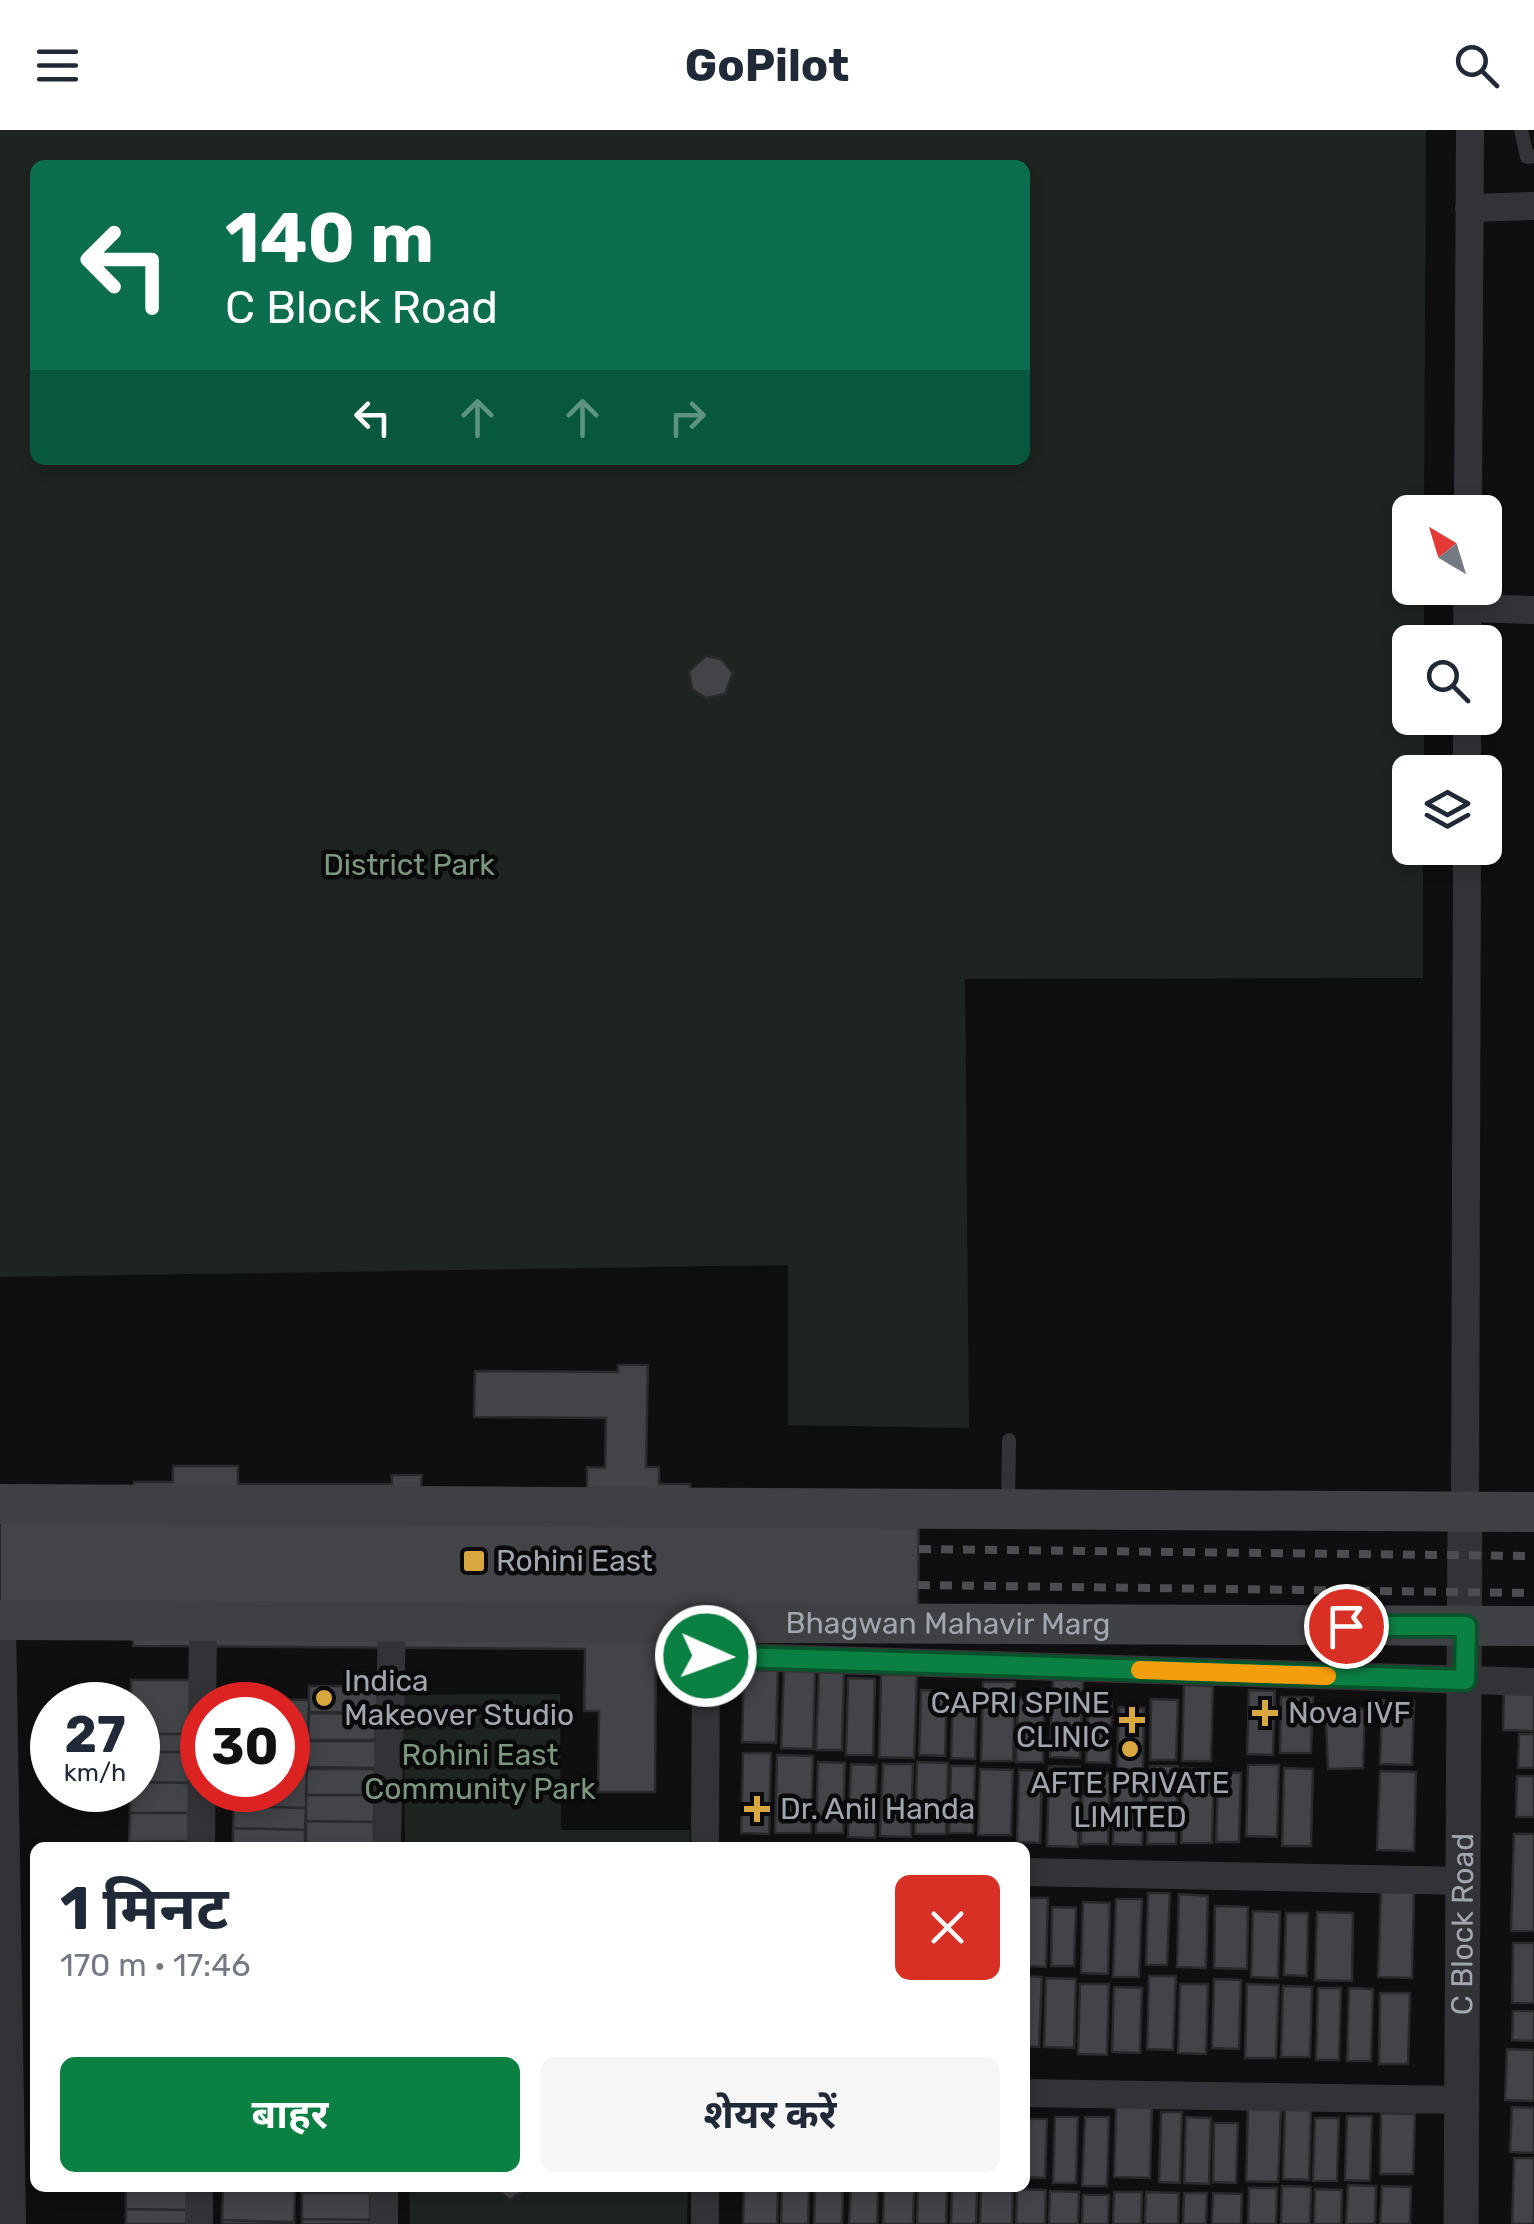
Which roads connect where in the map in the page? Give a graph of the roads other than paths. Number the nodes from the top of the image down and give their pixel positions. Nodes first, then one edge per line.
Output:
1 (1470, 130) edge
2 (1521, 130) edge
3 (1534, 156) edge
4 (1534, 206) edge
5 (1469, 208) junction
6 (1468, 495) edge
7 (1502, 604) edge
8 (1534, 610) edge
9 (1467, 865) edge
10 (1009, 1440) dead end
11 (0, 1504) edge
12 (1008, 1510) junction
13 (1464, 1512) junction
14 (1534, 1512) edge
15 (1, 1620) edge
16 (203, 1621) junction
17 (392, 1621) junction
18 (1466, 1626) junction
19 (1534, 1626) edge
20 (706, 1639) junction
21 (1465, 1680) junction
22 (1534, 1682) edge
23 (202, 1842) edge
24 (386, 1842) edge
25 (706, 1842) edge
26 (1030, 1872) edge
27 (1464, 1881) junction
28 (1030, 2093) edge
29 (1462, 2100) junction
30 (199, 2192) edge
31 (384, 2192) edge
32 (705, 2192) edge
33 (12, 2224) edge
34 (199, 2224) edge
35 (384, 2224) edge
36 (705, 2224) edge
37 (1461, 2224) edge

1 - 5 street
2 - 3 lane
4 - 5 street
5 - 6 street
7 - 8 street
9 - 13 street
10 - 12 lane
11 - 12 main road
12 - 13 main road
13 - 14 main road
13 - 18 street, C Block Road
15 - 16 main road, Bhagwan Mahavir Marg
15 - 33 street
16 - 17 main road, Bhagwan Mahavir Marg
16 - 23 street
17 - 20 main road, Bhagwan Mahavir Marg
17 - 24 street
18 - 19 main road, Bhagwan Mahavir Marg
18 - 20 main road, Bhagwan Mahavir Marg
18 - 21 street, C Block Road
20 - 21 street
20 - 25 street
21 - 22 street
21 - 27 street, C Block Road
26 - 27 street
27 - 29 street, C Block Road
28 - 29 street
29 - 37 street, C Block Road
30 - 34 street
31 - 35 street
32 - 36 street

